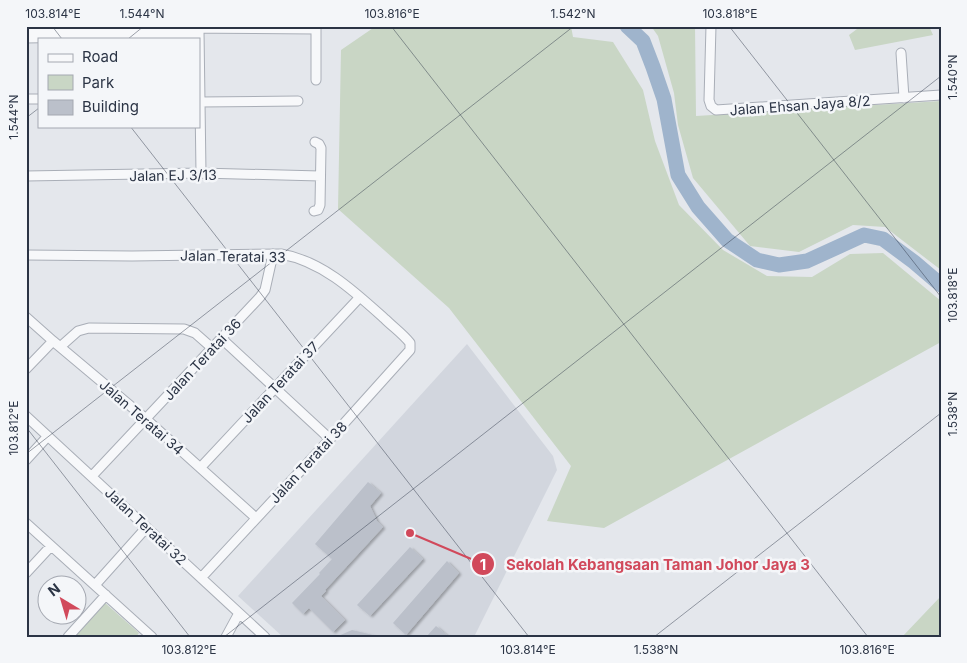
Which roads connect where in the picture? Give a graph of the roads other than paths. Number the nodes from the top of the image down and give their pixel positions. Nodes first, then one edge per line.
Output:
1 (711, 26) edge
2 (199, 27) edge
3 (316, 28) edge
4 (26, 30) edge
5 (26, 38) edge
6 (194, 38) edge
7 (902, 53) dead end
8 (316, 80) dead end
9 (941, 95) edge
10 (904, 98) junction
11 (298, 101) dead end
12 (200, 102) edge
13 (200, 128) edge
14 (315, 142) dead end
15 (201, 174) junction
16 (26, 176) edge
17 (320, 176) junction
18 (314, 211) dead end
19 (273, 254) junction
20 (26, 255) edge
21 (360, 296) junction
22 (26, 317) edge
23 (222, 339) junction
24 (410, 343) joint
25 (56, 344) junction
26 (212, 348) junction
27 (26, 369) edge
28 (275, 388) junction
29 (26, 416) edge
30 (146, 419) junction
31 (48, 436) junction
32 (330, 439) junction
33 (26, 460) edge
34 (201, 468) junction
35 (92, 476) junction
36 (256, 518) junction
37 (26, 523) edge
38 (146, 528) junction
39 (51, 546) junction
40 (26, 573) edge
41 (201, 578) junction
42 (95, 585) junction
43 (106, 594) junction
44 (239, 613) junction
45 (147, 635) edge
46 (68, 637) edge
47 (226, 637) edge
48 (265, 637) edge

1 - 10 street, Jalan Ehsan Jaya 8/2
2 - 3 street
2 - 4 street
3 - 8 street
5 - 6 street
7 - 10 street
9 - 10 street, Jalan Ehsan Jaya 8/2
11 - 12 street
13 - 15 street
14 - 17 street
15 - 16 street, Jalan EJ 3/13
15 - 17 street, Jalan EJ 3/13
17 - 18 street
19 - 20 street, Jalan Teratai 33
19 - 21 street, Jalan Teratai 33
19 - 23 street, Jalan Teratai 36
21 - 24 street, Jalan Teratai 33
21 - 28 street, Jalan Teratai 37
22 - 25 street, Jalan Teratai 34
23 - 26 street, Jalan Teratai 36
23 - 28 street
24 - 32 street, Jalan Teratai 38
25 - 26 street
25 - 27 street
25 - 30 street, Jalan Teratai 34
26 - 30 street, Jalan Teratai 36
28 - 32 street
28 - 34 street, Jalan Teratai 37
29 - 31 street, Jalan Teratai 32
30 - 34 street, Jalan Teratai 34
30 - 35 street, Jalan Teratai 36
31 - 33 street
31 - 35 street, Jalan Teratai 32
32 - 36 street, Jalan Teratai 38
34 - 36 street, Jalan Teratai 34
35 - 38 street, Jalan Teratai 32
36 - 41 street, Jalan Teratai 38
37 - 39 street
38 - 41 street, Jalan Teratai 32
38 - 42 street
39 - 40 street
39 - 42 street
41 - 44 street, Jalan Teratai 32
42 - 43 street
43 - 45 street
43 - 46 street
44 - 47 street
44 - 48 street, Jalan Teratai 32

